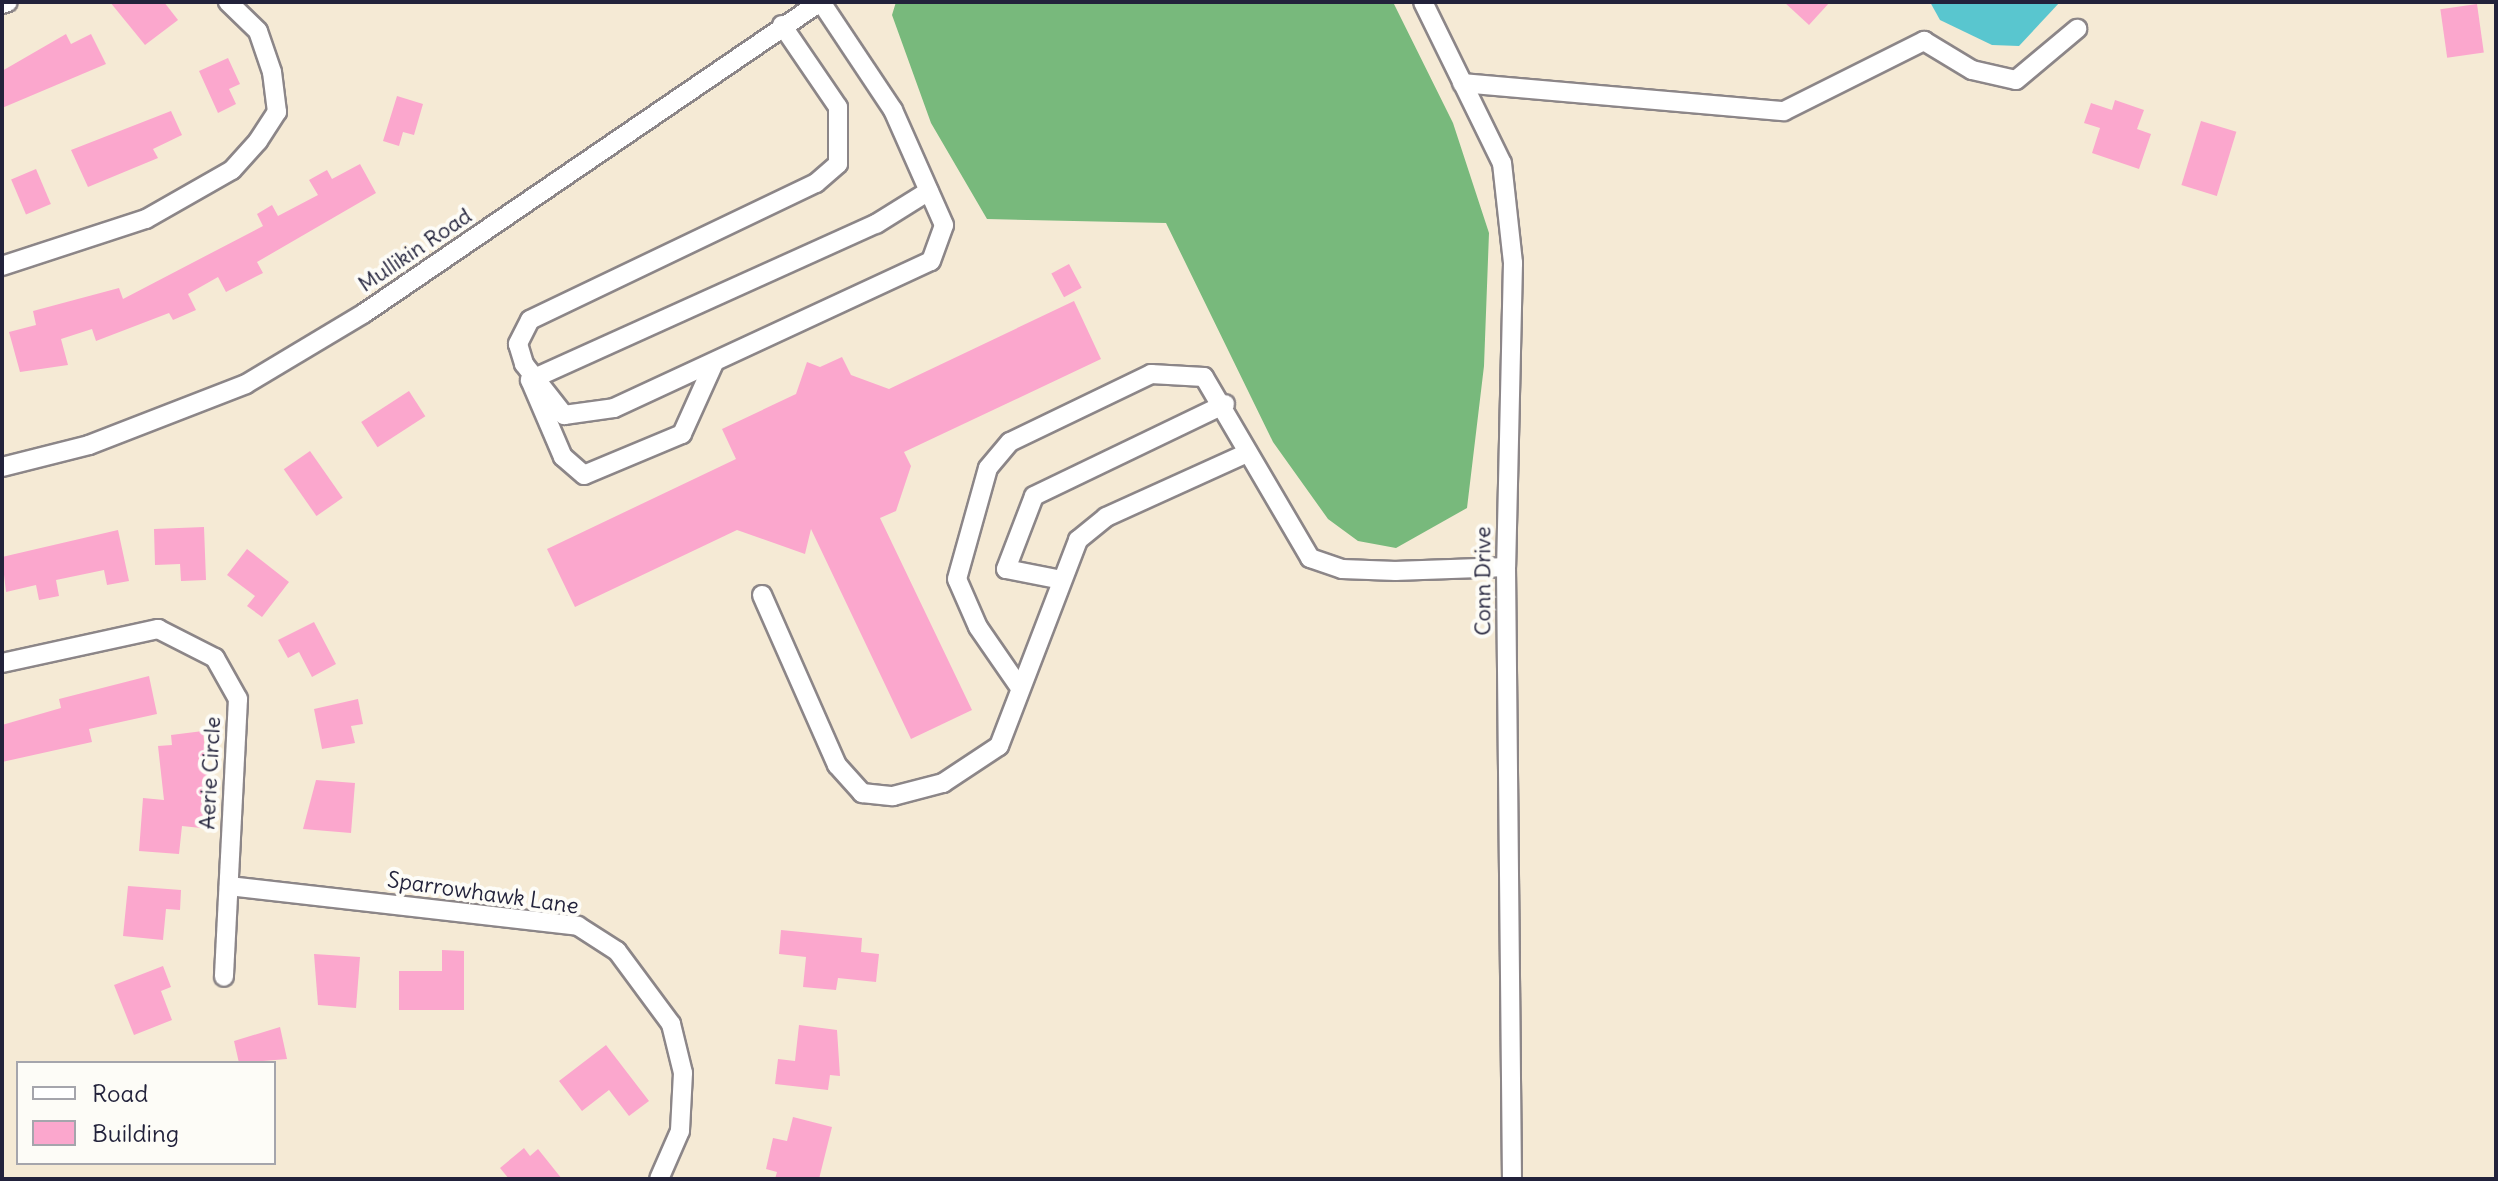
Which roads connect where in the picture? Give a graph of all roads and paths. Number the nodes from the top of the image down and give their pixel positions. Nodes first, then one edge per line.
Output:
1 (8, 2) edge
2 (228, 2) edge
3 (820, 2) edge
4 (1423, 2) edge
5 (2, 4) edge
6 (782, 25) junction
7 (2077, 29) dead end
8 (1462, 83) junction
9 (929, 191) junction
10 (2, 266) edge
11 (714, 363) junction
12 (530, 380) junction
13 (1225, 404) junction
14 (1245, 454) junction
15 (2, 467) edge
16 (1506, 567) junction
17 (1062, 580) junction
18 (762, 595) dead end
19 (2, 663) edge
20 (1018, 685) junction
21 (229, 886) junction
22 (224, 977) dead end
23 (659, 1179) edge
24 (1512, 1179) edge

1 - 5 street
2 - 10 street
3 - 6 street, Mullikin Road
3 - 9 street
4 - 8 street, Conn Drive
6 - 12 street
6 - 15 street, Mullikin Road
7 - 8 street
8 - 16 street, Conn Drive
9 - 11 street
9 - 12 street
11 - 12 street
11 - 12 street
13 - 14 street
13 - 17 street
13 - 20 street
14 - 16 street
14 - 17 street
16 - 24 street, Conn Drive
17 - 20 street
18 - 20 street
19 - 21 street, Aerie Circle
21 - 22 street, Aerie Circle
21 - 23 street, Sparrowhawk Lane

